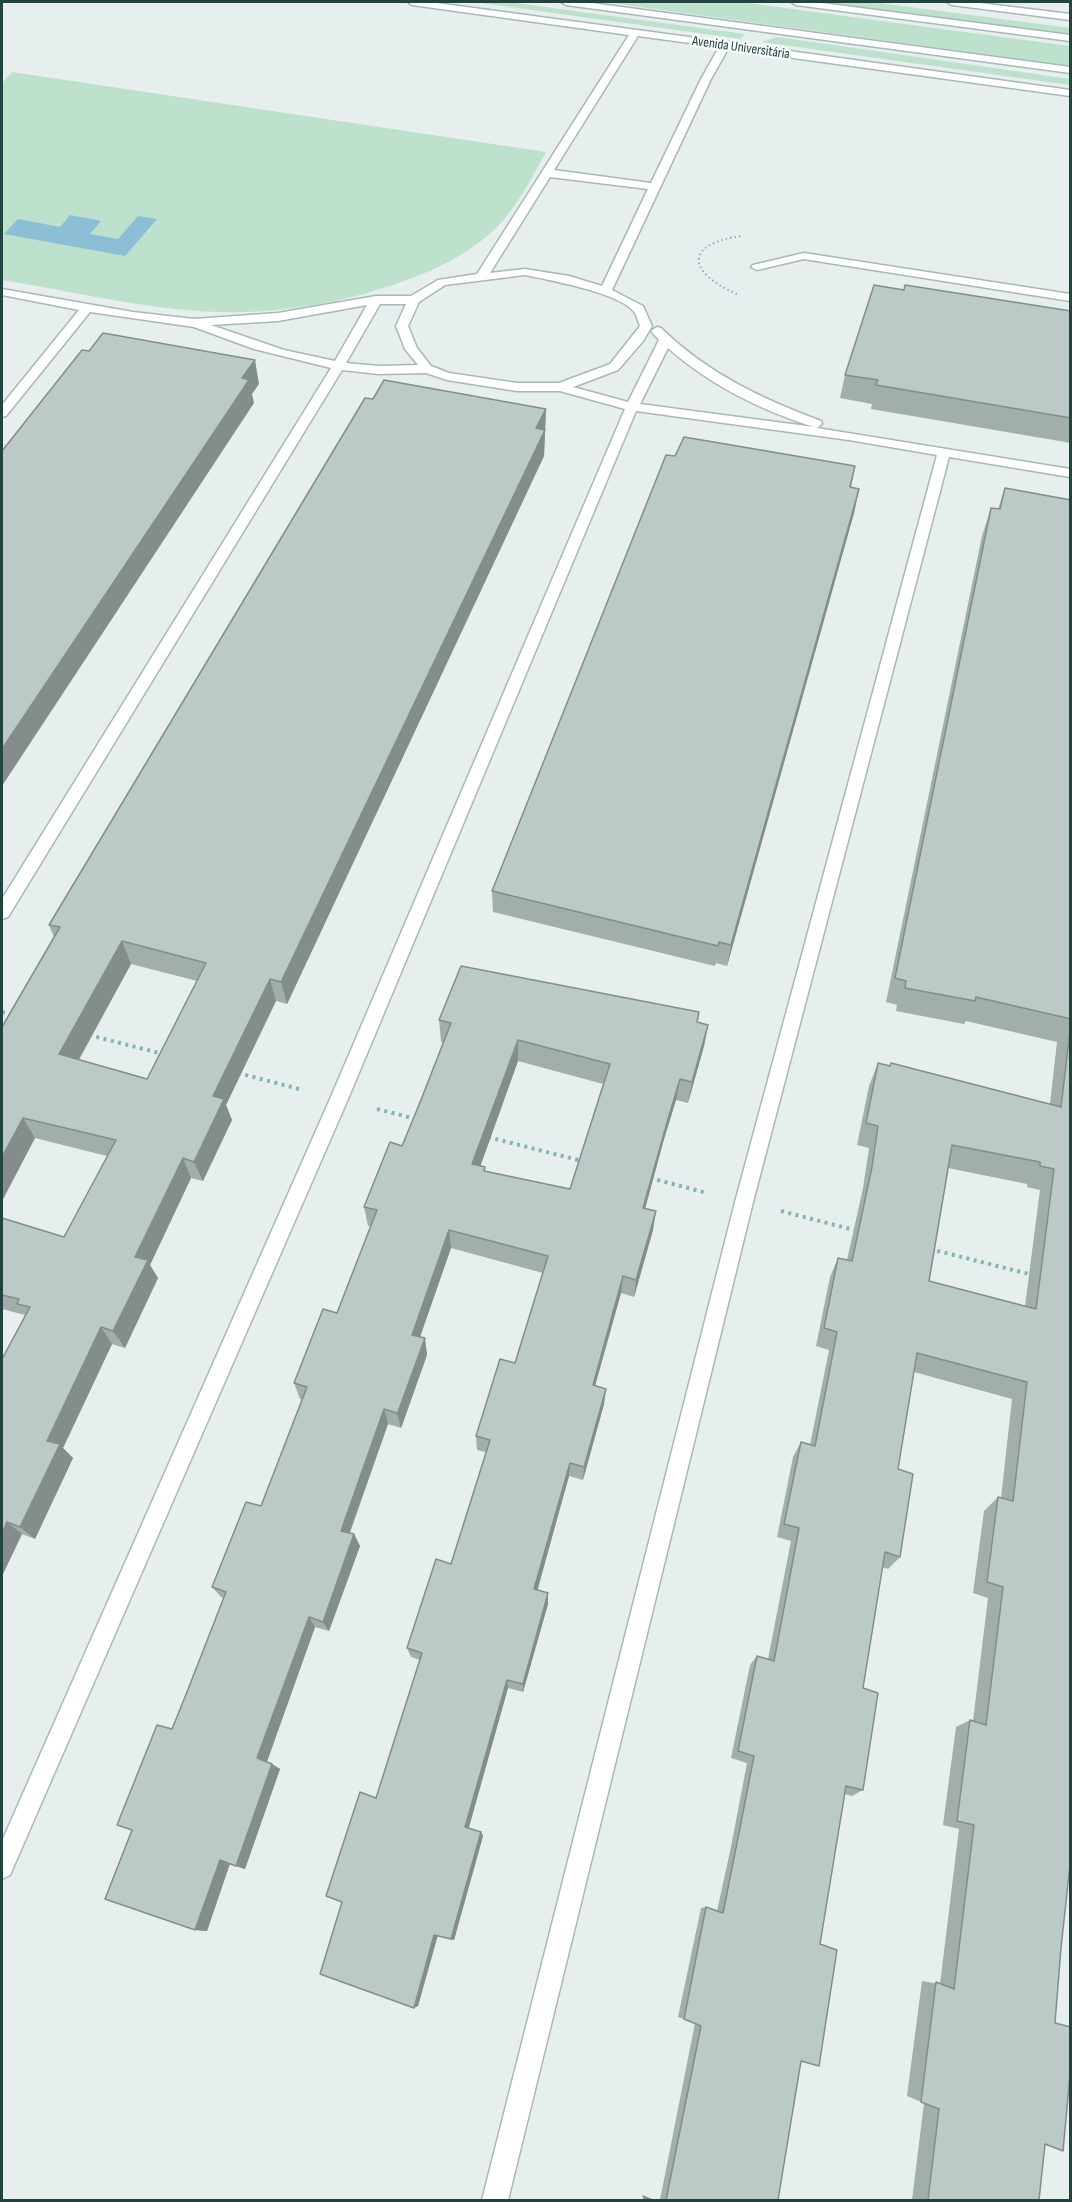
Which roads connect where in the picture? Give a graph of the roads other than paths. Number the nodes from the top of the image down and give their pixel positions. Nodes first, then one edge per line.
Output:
1 (412, 2) edge
2 (566, 2) edge
3 (796, 2) edge
4 (952, 2) edge
5 (1071, 17) edge
6 (777, 31) junction
7 (635, 33) junction
8 (1071, 38) edge
9 (725, 46) junction
10 (1071, 70) edge
11 (1071, 93) edge
12 (548, 173) junction
13 (655, 187) junction
14 (757, 267) dead end
15 (482, 276) junction
16 (606, 291) junction
17 (2, 292) edge
18 (1071, 298) edge
19 (375, 300) junction
20 (414, 300) junction
21 (87, 307) junction
22 (639, 309) junction
23 (194, 323) junction
24 (666, 339) junction
25 (339, 365) junction
26 (427, 369) junction
27 (561, 387) junction
28 (632, 406) junction
29 (2, 413) edge
30 (849, 436) junction
31 (944, 452) junction
32 (1071, 473) edge
33 (2, 912) edge
34 (2, 1867) edge
35 (495, 2200) edge

1 - 7 street, Avenida Universitária
2 - 6 street, Avenida Universitária
3 - 8 street
4 - 5 street
6 - 9 street
6 - 10 street, Avenida Universitária
7 - 9 street, Avenida Universitária
7 - 12 street
9 - 11 street, Avenida Universitária
9 - 13 street
12 - 13 street
12 - 15 street
13 - 16 street
14 - 18 street
15 - 16 street
15 - 20 street
16 - 22 street
17 - 21 street
19 - 20 street
19 - 23 street
19 - 25 street
20 - 26 street
21 - 23 street
21 - 29 street
22 - 24 street
22 - 27 street
23 - 25 street
24 - 28 street
24 - 30 street
25 - 26 street
25 - 33 street
26 - 27 street
27 - 28 street
28 - 30 street
28 - 34 street
30 - 31 street
31 - 32 street
31 - 35 street

